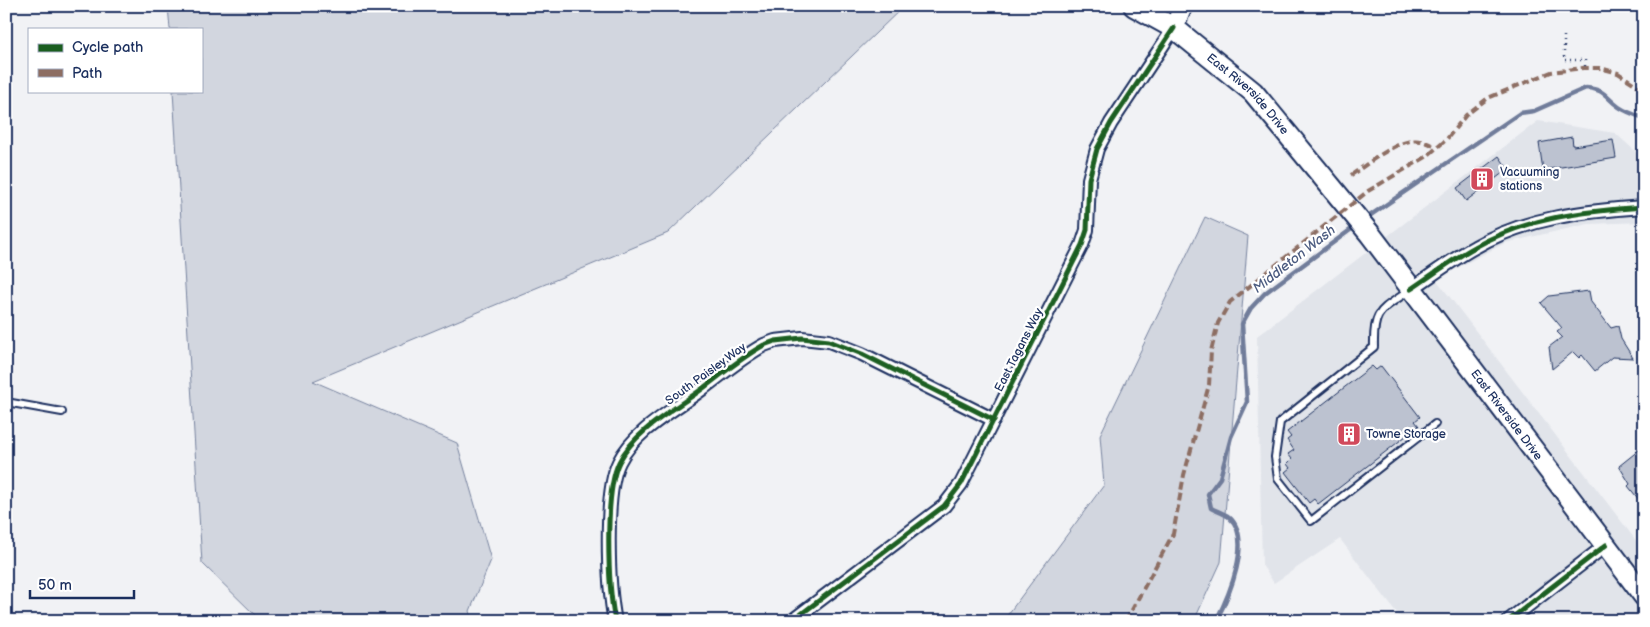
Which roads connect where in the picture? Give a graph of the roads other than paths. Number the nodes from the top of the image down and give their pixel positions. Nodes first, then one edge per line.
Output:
1 (1134, 6) edge
2 (1183, 6) edge
3 (1174, 28) junction
4 (1644, 207) edge
5 (1411, 289) junction
6 (6, 402) edge
7 (62, 412) dead end
8 (994, 420) junction
9 (1434, 424) dead end
10 (1606, 545) junction
11 (1644, 596) edge
12 (615, 621) edge
13 (792, 621) edge
14 (1508, 621) edge

1 - 3 main road, East Riverside Drive
2 - 3 main road
3 - 5 main road, East Riverside Drive
3 - 8 street, East Tagans Way
4 - 5 street
5 - 9 lane
5 - 10 main road, East Riverside Drive
6 - 7 lane
8 - 12 street, South Paisley Way
8 - 13 street, East Tagans Way
10 - 11 main road, East Riverside Drive
10 - 14 street

